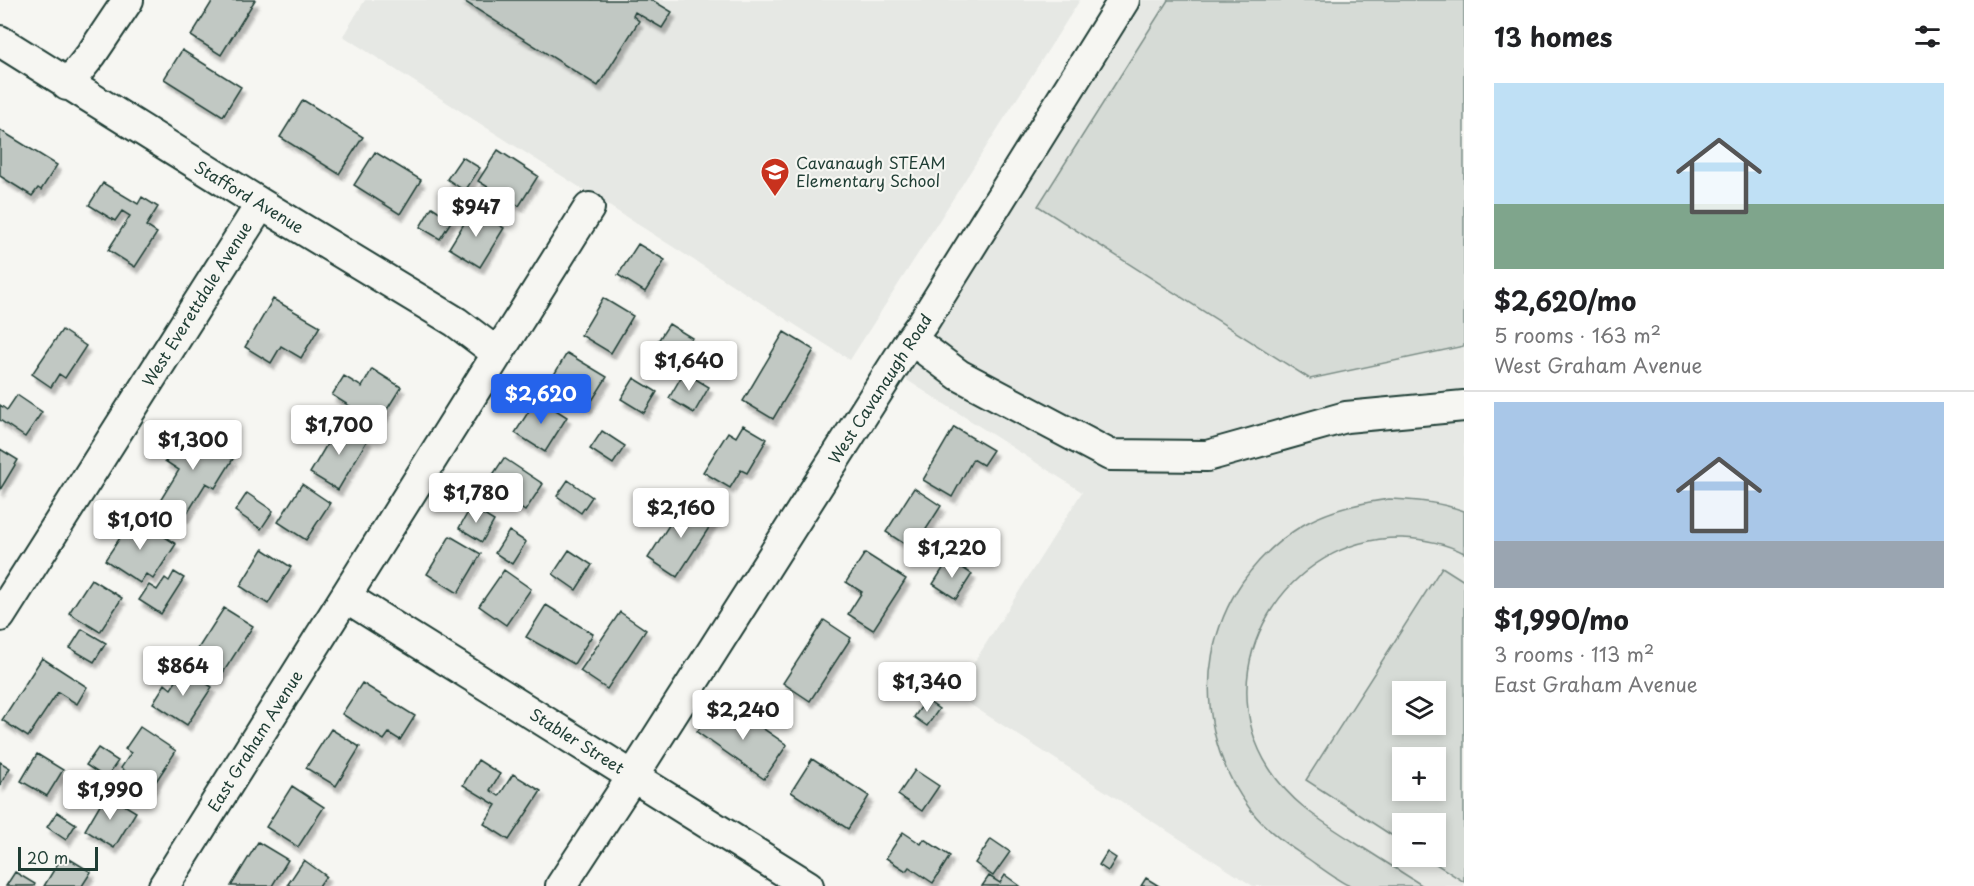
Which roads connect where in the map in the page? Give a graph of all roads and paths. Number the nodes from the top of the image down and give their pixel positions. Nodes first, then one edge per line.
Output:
1 (128, 0) edge
2 (1124, 0) edge
3 (0, 41) edge
4 (67, 85) junction
5 (261, 204) junction
6 (589, 208) dead end
7 (910, 339) junction
8 (497, 353) junction
9 (1464, 405) edge
10 (346, 597) junction
11 (0, 616) edge
12 (633, 777) junction
13 (164, 886) edge
14 (561, 886) edge
15 (808, 886) edge

1 - 4 street
2 - 7 street, West Cavanaugh Road
3 - 4 street, Stafford Avenue
4 - 5 street, Stafford Avenue
5 - 8 street, Stafford Avenue
5 - 11 street, West Everettdale Avenue
6 - 8 street, East Graham Avenue
7 - 9 street
7 - 12 street, West Cavanaugh Road
8 - 10 street, East Graham Avenue
10 - 12 street, Stabler Street
10 - 13 street, East Graham Avenue
12 - 14 street, West Cavanaugh Road
12 - 15 street, Stabler Street

